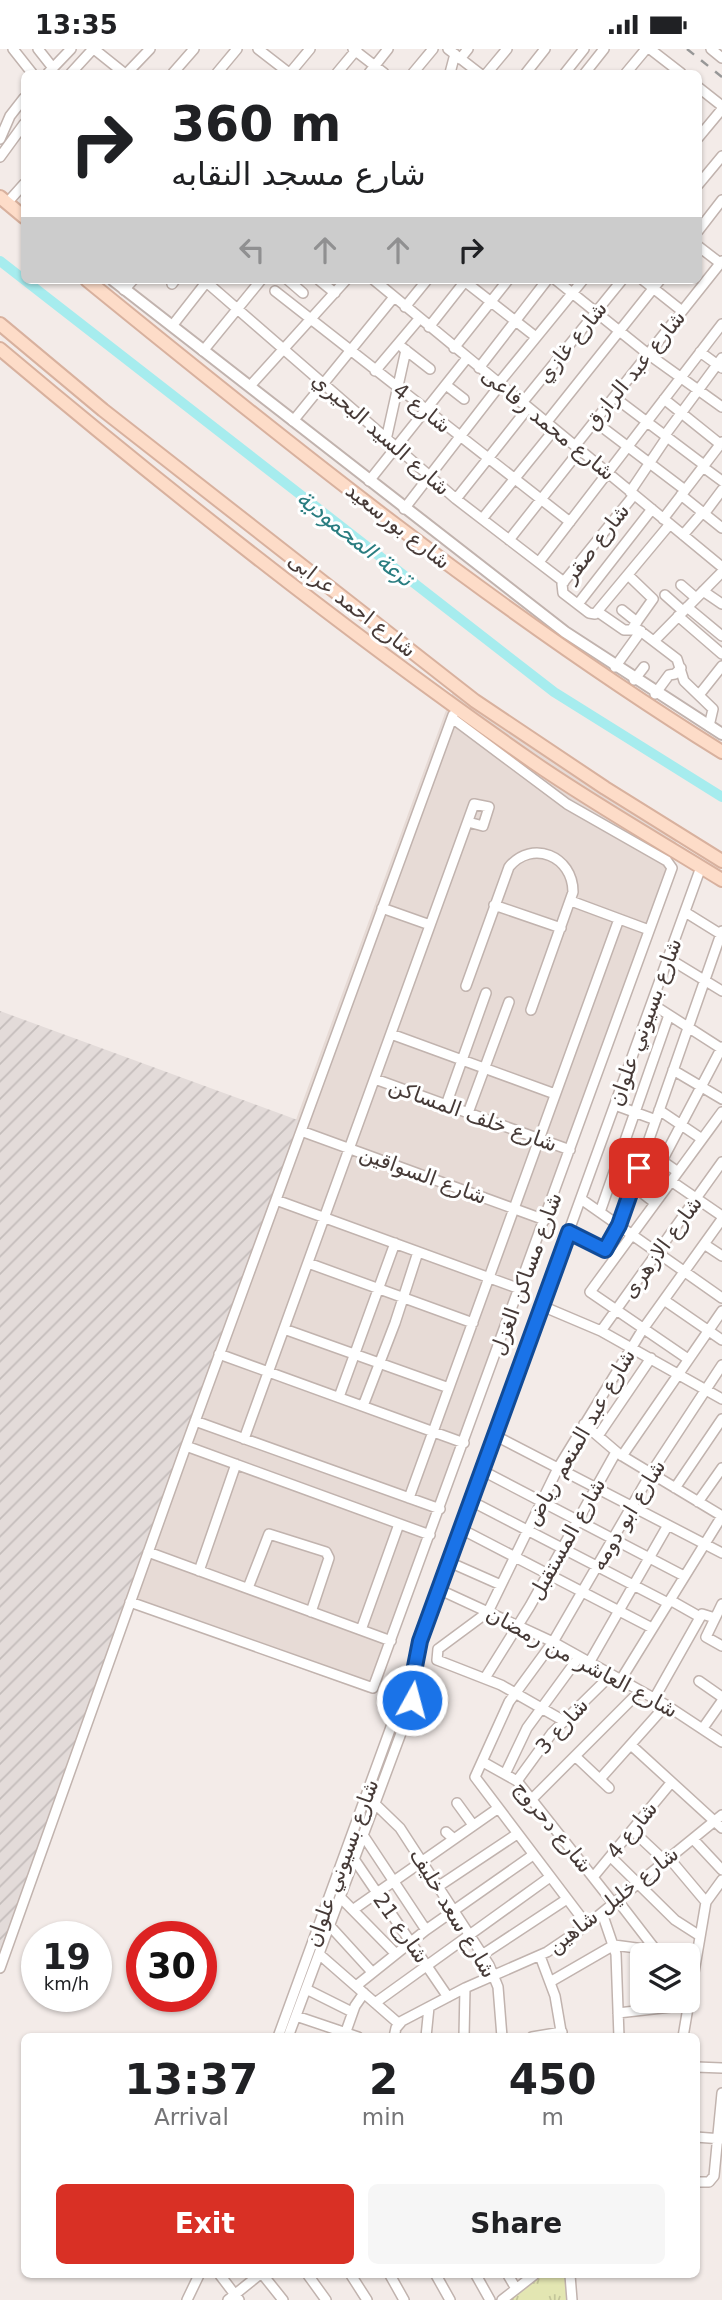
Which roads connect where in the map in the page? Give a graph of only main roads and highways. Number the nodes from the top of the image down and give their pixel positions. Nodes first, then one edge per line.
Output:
1 (4, 200) edge
2 (21, 214) edge
3 (92, 284) edge
4 (0, 324) edge
5 (0, 349) edge
6 (722, 752) edge
7 (722, 861) edge
8 (722, 880) edge

1 - 2 main road
3 - 6 main road, شارع بورسعيد
4 - 7 main road, شارع احمد عرابى
5 - 8 main road, شارع احمد عرابى

